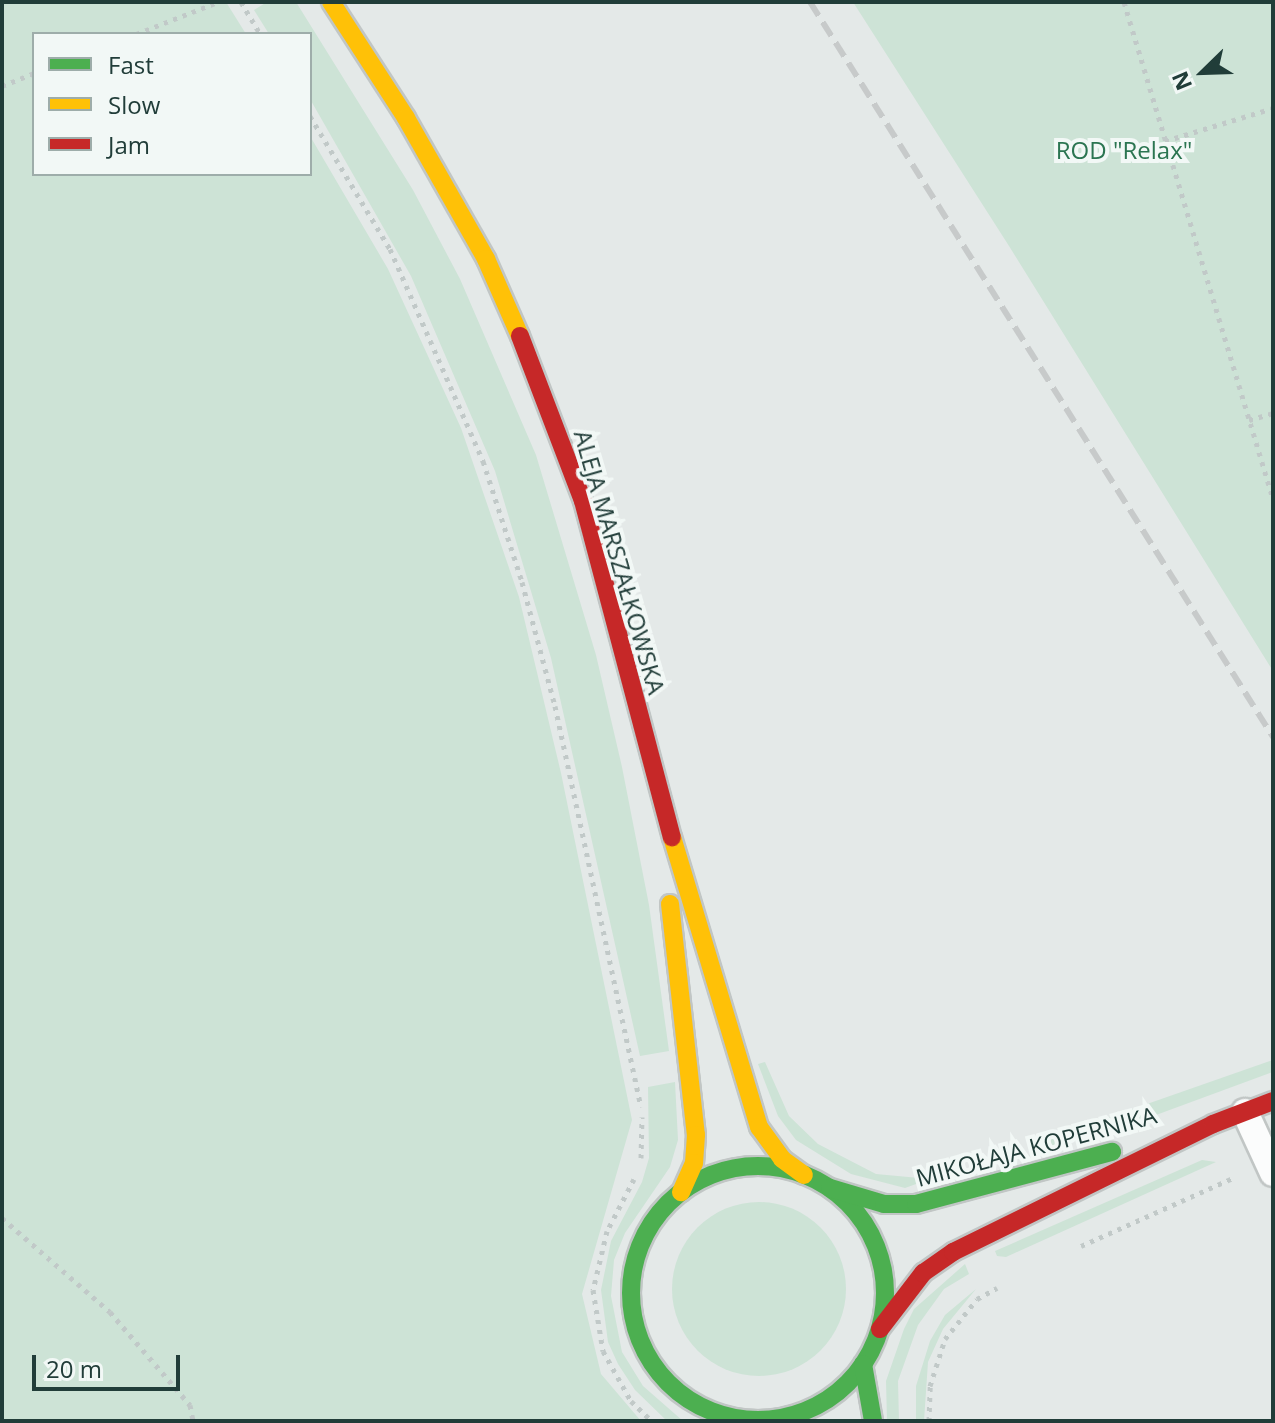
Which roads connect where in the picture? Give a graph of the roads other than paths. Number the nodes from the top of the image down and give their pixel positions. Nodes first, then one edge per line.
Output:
1 (331, 2) edge
2 (649, 759) junction
3 (1273, 1101) edge
4 (1245, 1112) junction
5 (1213, 1124) junction
6 (1271, 1169) edge
7 (804, 1175) junction
8 (824, 1185) junction
9 (681, 1192) junction
10 (880, 1329) junction
11 (863, 1364) junction
12 (753, 1420) edge
13 (873, 1421) edge

1 - 2 main road, ALEJA MARSZAŁKOWSKA
2 - 7 main road, ALEJA MARSZAŁKOWSKA
2 - 9 main road, ALEJA MARSZAŁKOWSKA
3 - 4 main road, MIKOŁAJA KOPERNIKA
4 - 5 main road, MIKOŁAJA KOPERNIKA
4 - 6 lane
5 - 8 main road, MIKOŁAJA KOPERNIKA
5 - 10 main road, MIKOŁAJA KOPERNIKA
7 - 8 main road
7 - 9 main road
8 - 10 main road
9 - 12 main road
10 - 11 main road
11 - 12 main road
11 - 13 main road

